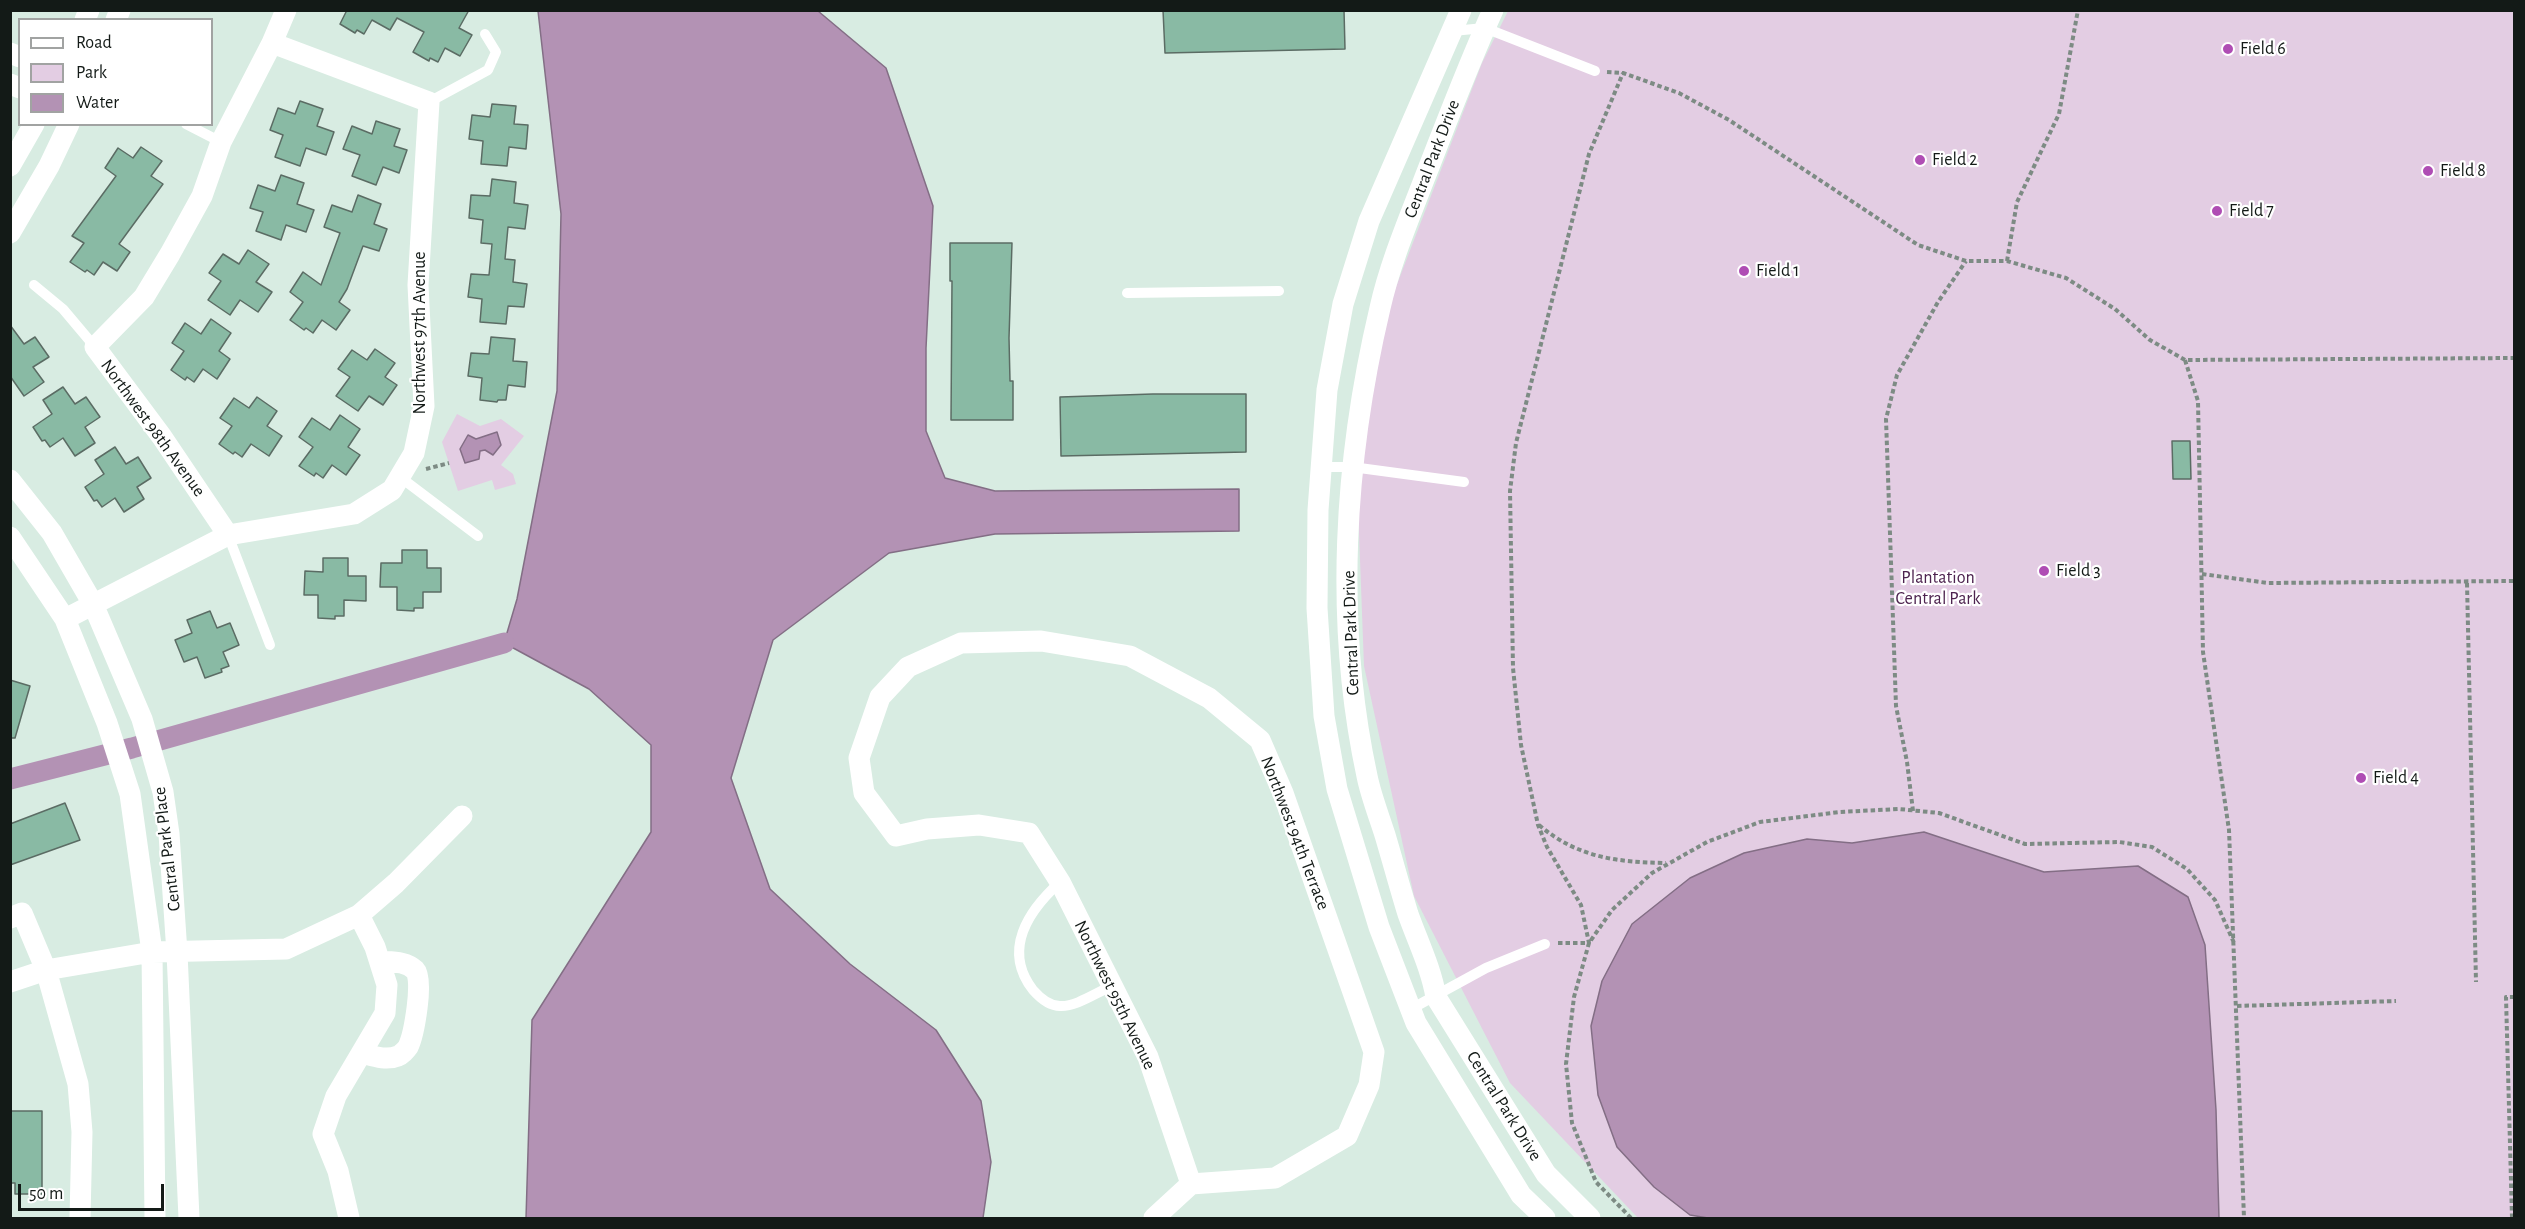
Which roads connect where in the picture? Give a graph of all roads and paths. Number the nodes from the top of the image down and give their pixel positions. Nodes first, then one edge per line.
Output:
1 (286, 10) edge
2 (1461, 10) edge
3 (2078, 10) edge
4 (1489, 19) edge
5 (1452, 31) junction
6 (485, 34) dead end
7 (272, 43) junction
8 (1595, 71) joint
9 (1623, 73) junction
10 (429, 102) junction
11 (33, 126) edge
12 (68, 126) edge
13 (190, 126) edge
14 (221, 142) junction
15 (10, 166) edge
16 (10, 233) edge
17 (1966, 261) junction
18 (2007, 261) junction
19 (34, 285) dead end
20 (1278, 291) dead end
21 (1127, 293) dead end
22 (95, 347) junction
23 (2514, 358) edge
24 (2185, 360) junction
25 (1321, 467) junction
26 (1352, 467) junction
27 (400, 477) junction
28 (10, 480) edge
29 (1464, 482) dead end
30 (228, 535) junction
31 (478, 536) dead end
32 (10, 537) edge
33 (2202, 574) junction
34 (2514, 582) edge
35 (2467, 583) junction
36 (93, 603) junction
37 (65, 619) junction
38 (270, 645) dead end
39 (1913, 811) junction
40 (462, 816) dead end
41 (1538, 825) junction
42 (1029, 833) joint
43 (1669, 863) junction
44 (1060, 882) junction
45 (359, 915) junction
46 (10, 918) edge
47 (1589, 943) junction
48 (1545, 944) joint
49 (2235, 945) junction
50 (152, 952) junction
51 (177, 953) junction
52 (380, 962) junction
53 (46, 970) junction
54 (10, 982) edge
55 (2475, 982) dead end
56 (1112, 986) junction
57 (1436, 997) junction
58 (2514, 997) edge
59 (2396, 1000) dead end
60 (2237, 1006) junction
61 (1410, 1009) junction
62 (362, 1053) junction
63 (1191, 1184) junction
64 (80, 1218) edge
65 (155, 1218) edge
66 (189, 1218) edge
67 (349, 1218) edge
68 (1154, 1218) edge
69 (1545, 1218) edge
70 (1590, 1218) edge
71 (1631, 1218) edge
72 (2244, 1218) edge
73 (2512, 1218) edge

1 - 7 street, Northwest 98th Avenue
2 - 5 street, Central Park Drive
3 - 18 path
4 - 5 lane
4 - 8 lane
4 - 26 street, Central Park Drive
5 - 25 street, Central Park Drive
6 - 10 lane
7 - 10 street
7 - 14 street, Northwest 98th Avenue
8 - 9 path
9 - 17 path
9 - 41 path
10 - 27 street, Northwest 97th Avenue
11 - 15 street
12 - 16 street
13 - 14 lane
14 - 22 street, Northwest 98th Avenue
17 - 18 path
17 - 39 path
18 - 24 path
19 - 22 lane
20 - 21 lane
22 - 30 street, Northwest 98th Avenue
23 - 24 path
24 - 33 path
25 - 26 lane
25 - 61 street, Central Park Drive
26 - 29 lane
26 - 57 street, Central Park Drive
27 - 30 street, Northwest 97th Avenue
27 - 31 lane
28 - 36 street, Central Park Place
30 - 36 street, Northwest 97th Avenue
30 - 38 lane
32 - 37 street, Central Park Place
33 - 35 path
33 - 49 path
34 - 35 path
35 - 55 path
36 - 37 street, Northwest 97th Avenue
36 - 51 street, Central Park Place
37 - 50 street, Central Park Place
39 - 43 path
39 - 49 path
40 - 45 street
41 - 43 path
41 - 47 path
42 - 44 street, Northwest 95th Avenue
42 - 63 street, Northwest 94th Terrace
43 - 47 path
44 - 56 street, Northwest 95th Avenue
44 - 56 lane
45 - 51 street
45 - 52 street
46 - 53 street
47 - 48 path
47 - 71 path
48 - 57 lane
49 - 60 path
50 - 51 street
50 - 53 street
50 - 65 street, Central Park Place
51 - 66 street, Central Park Place
52 - 62 street
52 - 62 street
53 - 54 street
53 - 64 street
56 - 63 street, Northwest 95th Avenue
57 - 61 lane
57 - 70 street, Central Park Drive
58 - 73 path
59 - 60 path
60 - 72 path
61 - 69 street, Central Park Drive
62 - 67 street
63 - 68 street

